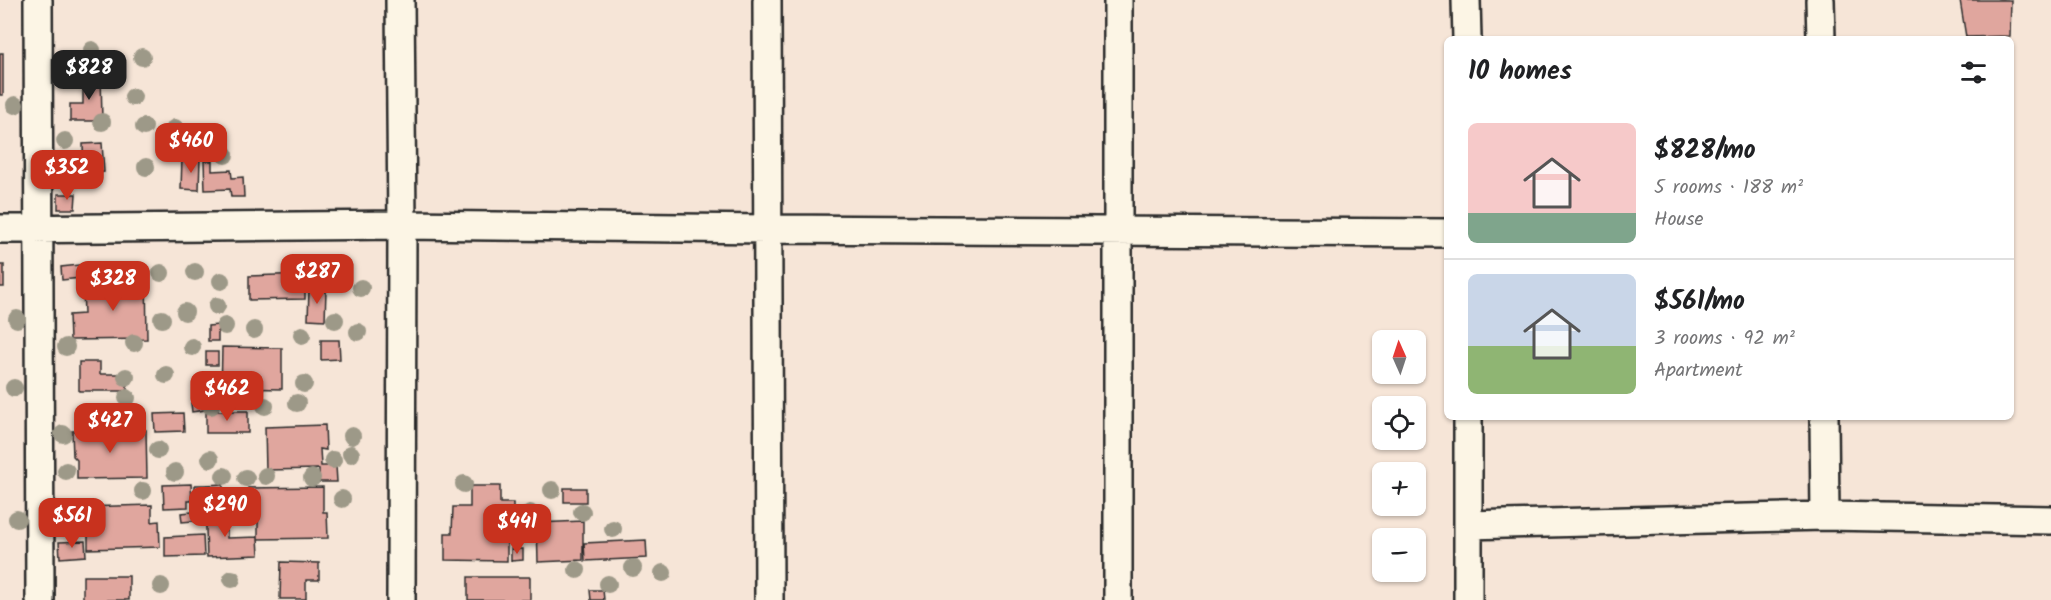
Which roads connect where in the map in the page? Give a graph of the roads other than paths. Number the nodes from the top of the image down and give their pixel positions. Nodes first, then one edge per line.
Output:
1 (38, 0) edge
2 (400, 0) edge
3 (767, 0) edge
4 (1118, 0) edge
5 (1466, 0) edge
6 (1820, 0) edge
7 (1467, 36) edge
8 (1821, 36) edge
9 (402, 225) junction
10 (0, 229) edge
11 (40, 229) junction
12 (768, 229) junction
13 (1119, 231) junction
14 (1444, 233) edge
15 (387, 296) dead end
16 (1468, 420) edge
17 (1824, 420) edge
18 (1825, 516) junction
19 (2051, 520) edge
20 (1468, 525) junction
21 (40, 600) edge
22 (394, 600) edge
23 (402, 600) edge
24 (770, 600) edge
25 (1118, 600) edge
26 (1468, 600) edge

1 - 11 street
2 - 9 street
3 - 12 street
4 - 13 street
5 - 7 street
6 - 8 street
9 - 11 street
9 - 12 street
9 - 23 street
10 - 11 street
11 - 21 street
12 - 13 street
12 - 24 street
13 - 14 street
13 - 25 street
15 - 22 street
16 - 20 street
17 - 18 street
18 - 19 street
18 - 20 street
20 - 26 street

